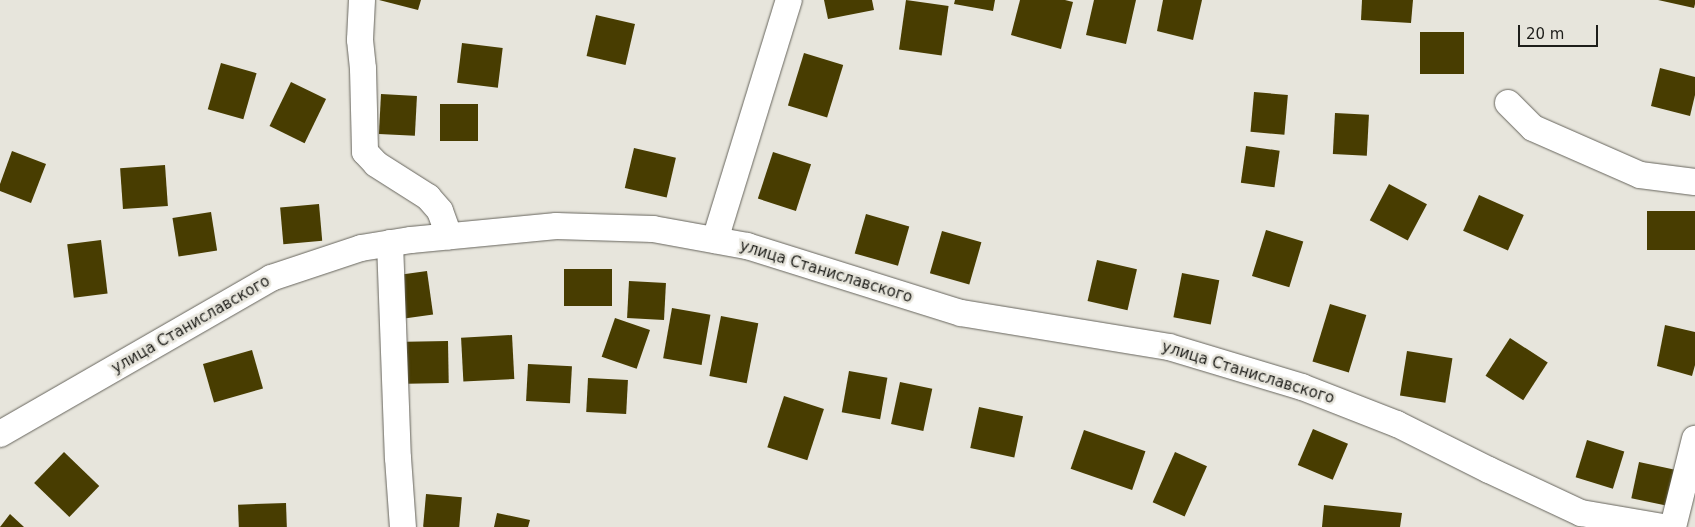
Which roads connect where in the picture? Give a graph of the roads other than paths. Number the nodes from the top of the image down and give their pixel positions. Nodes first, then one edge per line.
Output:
1 (362, 0) edge
2 (790, 0) edge
3 (1508, 103) dead end
4 (1695, 182) edge
5 (449, 236) junction
6 (715, 240) junction
7 (390, 243) junction
8 (0, 434) edge
9 (1695, 439) edge
10 (1580, 520) edge
11 (403, 527) edge
12 (1663, 527) edge
13 (1673, 527) edge

1 - 5 street
2 - 6 street
3 - 4 street
5 - 6 street, улица Станиславского
5 - 7 street, улица Станиславского
6 - 10 street, улица Станиславского
7 - 8 street, улица Станиславского
7 - 11 street
9 - 13 street
10 - 12 street, улица Станиславского

